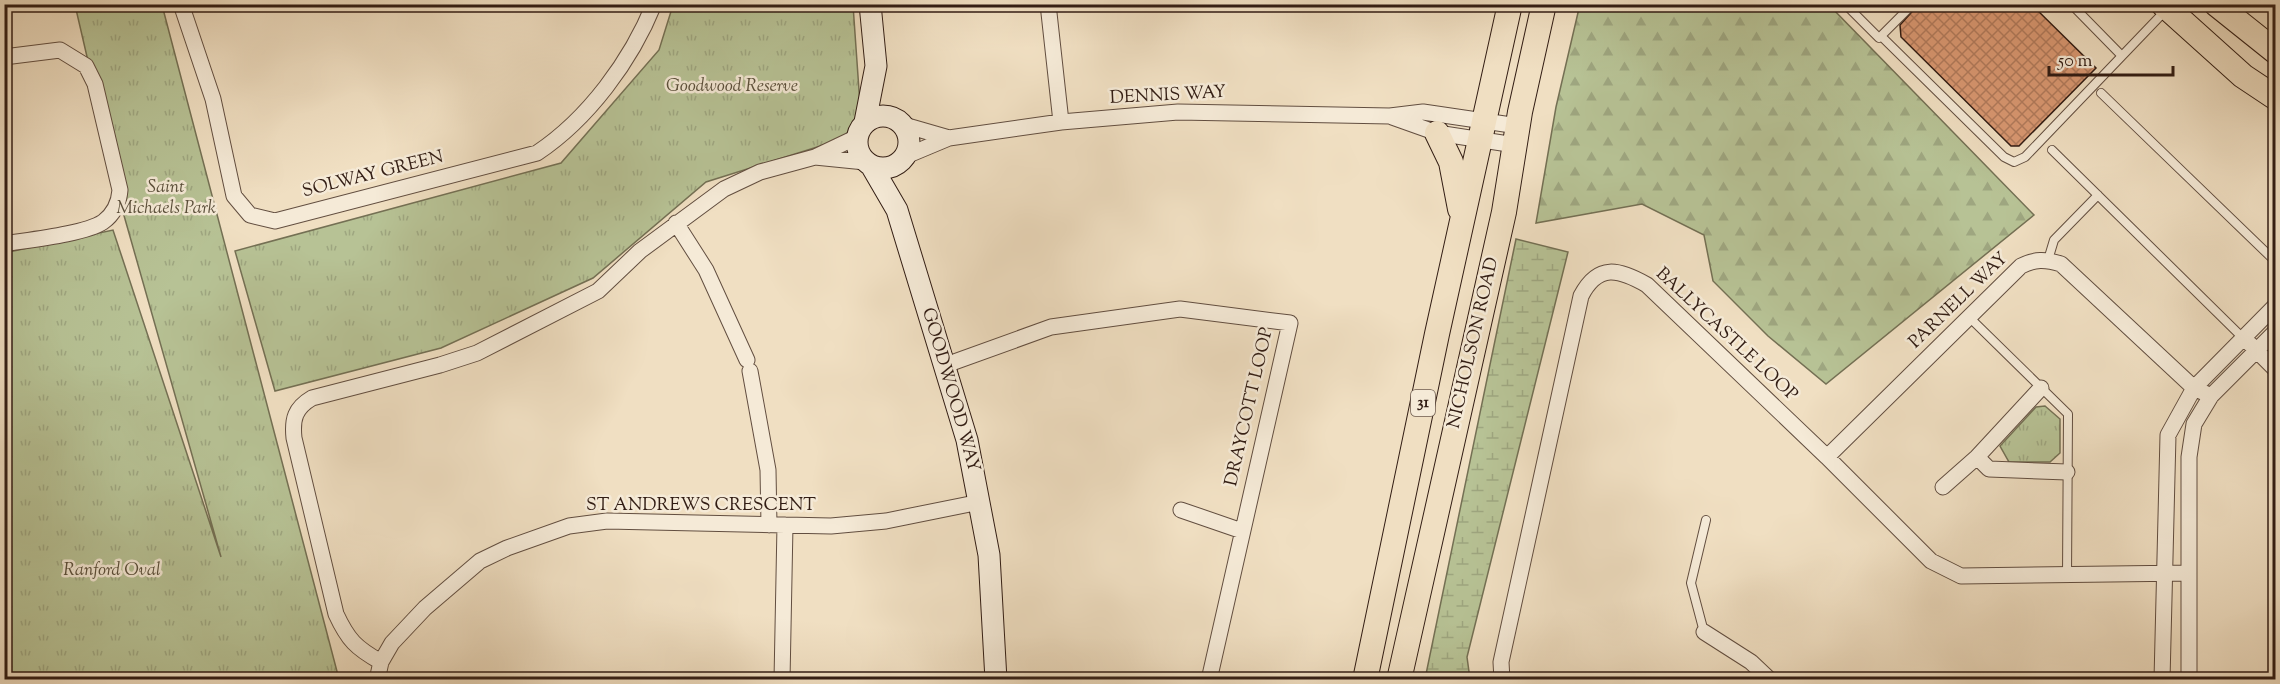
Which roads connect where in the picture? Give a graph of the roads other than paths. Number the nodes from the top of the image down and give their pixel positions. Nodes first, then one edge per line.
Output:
1 (181, 4) edge
2 (654, 4) edge
3 (870, 4) edge
4 (1048, 4) edge
5 (1510, 4) edge
6 (1544, 4) edge
7 (1845, 4) edge
8 (1912, 4) edge
9 (2072, 4) edge
10 (2216, 4) edge
11 (2165, 7) edge
12 (1881, 36) junction
13 (2276, 52) edge
14 (2122, 56) junction
15 (4, 57) edge
16 (876, 66) junction
17 (2101, 93) dead end
18 (2276, 98) edge
19 (1390, 116) junction
20 (901, 122) junction
21 (1061, 122) junction
22 (861, 130) junction
23 (1483, 130) junction
24 (1437, 134) junction
25 (1517, 136) junction
26 (949, 138) junction
27 (2052, 150) dead end
28 (815, 157) junction
29 (903, 160) junction
30 (869, 164) junction
31 (2098, 195) junction
32 (897, 210) junction
33 (676, 223) junction
34 (1462, 224) junction
35 (4, 244) edge
36 (2048, 260) junction
37 (2276, 262) edge
38 (2276, 305) edge
39 (1969, 317) junction
40 (2276, 331) edge
41 (2243, 338) junction
42 (2256, 351) junction
43 (944, 366) junction
44 (2276, 370) edge
45 (2041, 388) junction
46 (2194, 388) junction
47 (2211, 396) junction
48 (1827, 457) junction
49 (1977, 457) junction
50 (2067, 472) junction
51 (1943, 487) dead end
52 (980, 502) junction
53 (1180, 510) dead end
54 (1706, 520) dead end
55 (769, 525) junction
56 (785, 525) junction
57 (1242, 531) junction
58 (2163, 573) junction
59 (2189, 573) junction
60 (2067, 576) junction
61 (1704, 632) joint
62 (381, 662) junction
63 (377, 680) edge
64 (782, 680) edge
65 (996, 680) edge
66 (1209, 680) edge
67 (1365, 680) edge
68 (1399, 680) edge
69 (1502, 680) edge
70 (1770, 680) edge
71 (2162, 680) edge
72 (2189, 680) edge

1 - 2 street, SOLWAY GREEN
3 - 16 street, GOODWOOD WAY
4 - 21 street
5 - 23 main road, NICHOLSON ROAD / 31
6 - 25 main road, NICHOLSON ROAD / 31
7 - 12 lane
8 - 12 lane
9 - 14 lane
10 - 13 main road
11 - 14 lane
11 - 18 main road
12 - 14 lane
15 - 35 street
16 - 20 street, GOODWOOD WAY
16 - 22 street, GOODWOOD WAY
17 - 37 lane
19 - 21 street, DENNIS WAY
19 - 23 street, DENNIS WAY
19 - 24 street, DENNIS WAY
20 - 22 street
20 - 26 street, DENNIS WAY
20 - 29 street, GOODWOOD WAY
21 - 26 street, DENNIS WAY
22 - 28 street
22 - 30 street, GOODWOOD WAY
23 - 24 street, DENNIS WAY
23 - 25 street, DENNIS WAY
23 - 25 street, DENNIS WAY
23 - 34 main road, NICHOLSON ROAD / 31
24 - 34 main road
25 - 68 main road, NICHOLSON ROAD / 31
26 - 29 street, DENNIS WAY
27 - 31 lane
28 - 30 street
28 - 33 street
29 - 30 street
29 - 32 street, GOODWOOD WAY
30 - 32 street, GOODWOOD WAY
31 - 36 lane
31 - 41 lane
32 - 43 street, GOODWOOD WAY
33 - 55 street
33 - 62 street
34 - 67 main road, NICHOLSON ROAD / 31
36 - 39 street, PARNELL WAY
36 - 46 street
38 - 41 street
39 - 45 lane
39 - 48 street, PARNELL WAY
40 - 42 street
41 - 42 street
41 - 46 street
42 - 44 street
42 - 47 street
43 - 52 street, GOODWOOD WAY
43 - 57 street, DRAYCOTT LOOP
45 - 49 street
45 - 50 lane
46 - 47 street
46 - 58 street
47 - 59 street
48 - 60 street, BALLYCASTLE LOOP
48 - 69 street, BALLYCASTLE LOOP
49 - 50 street
49 - 51 street
50 - 60 lane
52 - 56 street, ST ANDREWS CRESCENT
52 - 65 street, GOODWOOD WAY
53 - 57 street
54 - 61 lane
55 - 56 street, ST ANDREWS CRESCENT
55 - 62 street, ST ANDREWS CRESCENT
56 - 64 street
57 - 66 street, DRAYCOTT LOOP
58 - 59 street, BALLYCASTLE LOOP
58 - 60 street, BALLYCASTLE LOOP
58 - 71 street
59 - 72 street
61 - 70 street
62 - 63 street, ST ANDREWS CRESCENT

